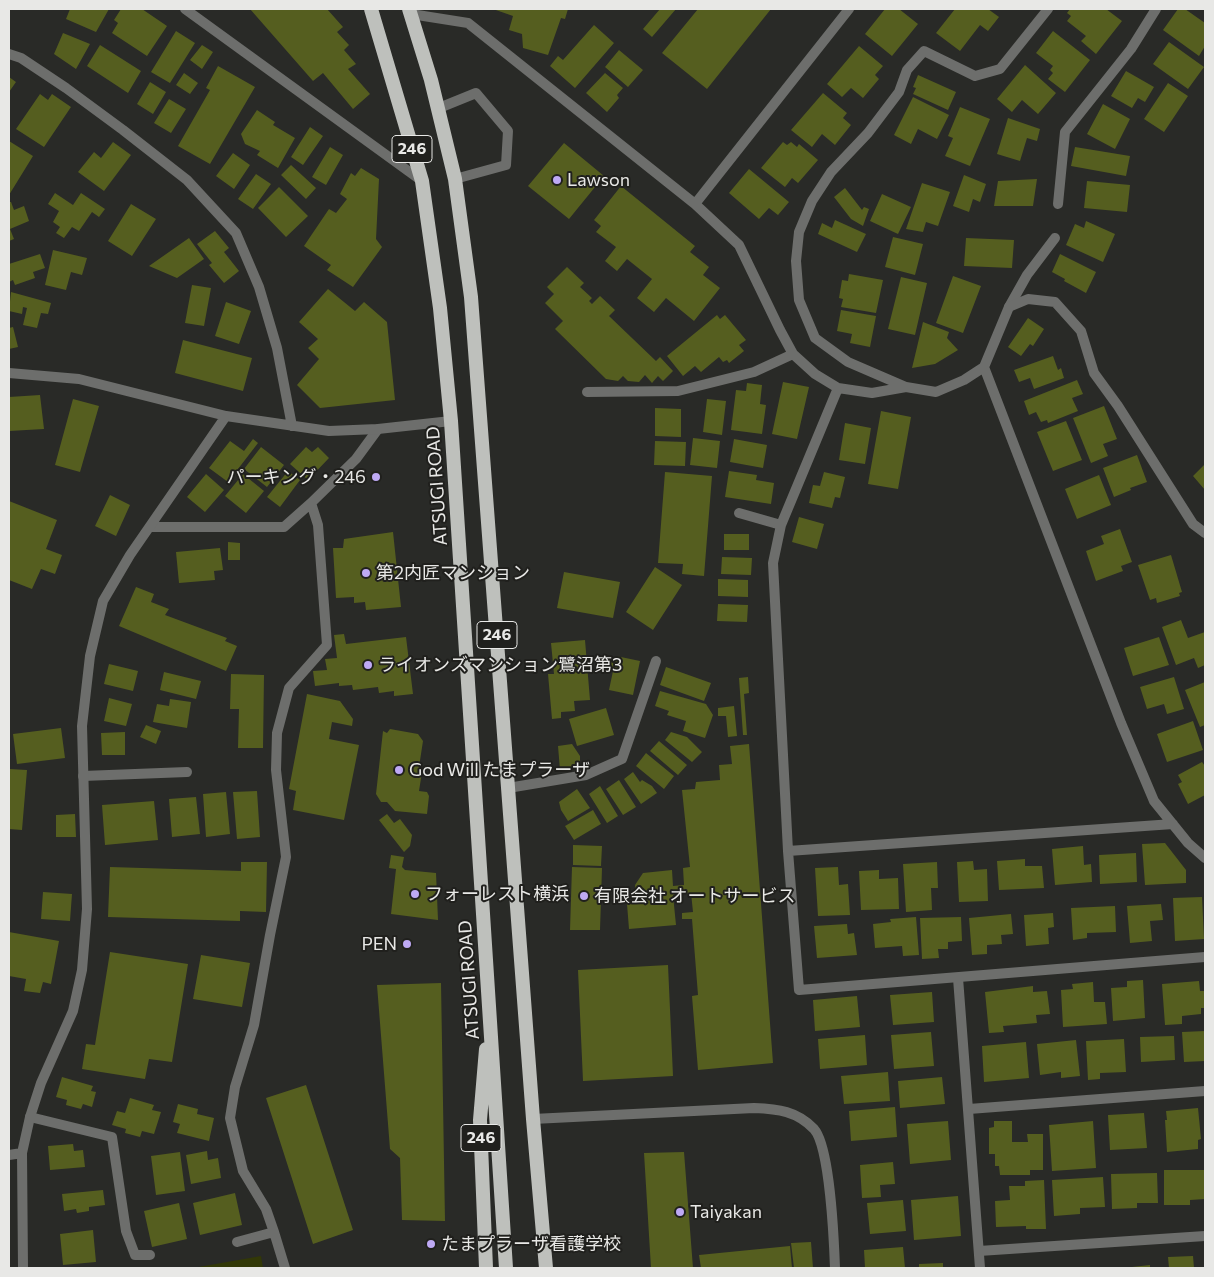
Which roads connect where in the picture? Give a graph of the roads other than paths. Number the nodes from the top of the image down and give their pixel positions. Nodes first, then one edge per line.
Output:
1 (185, 9) edge
2 (371, 9) edge
3 (849, 9) edge
4 (1048, 9) edge
5 (1156, 9) edge
6 (410, 12) edge
7 (9, 54) edge
8 (439, 108) junction
9 (455, 179) junction
10 (422, 181) junction
11 (695, 204) junction
12 (1058, 204) dead end
13 (1055, 238) dead end
14 (1009, 307) junction
15 (793, 354) junction
16 (984, 367) junction
17 (9, 373) edge
18 (906, 387) junction
19 (838, 388) junction
20 (587, 392) dead end
21 (226, 416) junction
22 (451, 421) junction
23 (292, 426) junction
24 (378, 429) junction
25 (311, 504) junction
26 (739, 513) dead end
27 (781, 525) junction
28 (150, 527) junction
29 (1205, 533) edge
30 (656, 661) dead end
31 (187, 772) dead end
32 (84, 776) junction
33 (508, 788) junction
34 (1173, 824) junction
35 (788, 851) junction
36 (1205, 858) edge
37 (1205, 957) edge
38 (958, 978) junction
39 (490, 1008) junction
40 (1205, 1091) edge
41 (969, 1109) junction
42 (30, 1117) junction
43 (533, 1119) junction
44 (22, 1153) junction
45 (9, 1155) edge
46 (274, 1232) junction
47 (1205, 1236) edge
48 (237, 1242) dead end
49 (979, 1250) junction
50 (150, 1255) dead end
51 (23, 1268) edge
52 (285, 1268) edge
53 (486, 1268) edge
54 (506, 1268) edge
55 (546, 1268) edge
56 (836, 1268) edge
57 (980, 1268) edge

1 - 10 street
2 - 10 highway, ATSUGI ROAD / 246
3 - 11 street
4 - 18 street
5 - 12 street
6 - 8 highway, 246
6 - 11 street
7 - 23 street
8 - 9 highway, 246
8 - 9 street
9 - 33 highway, 246
10 - 22 highway, ATSUGI ROAD / 246
11 - 15 street
13 - 14 street
14 - 16 street
14 - 29 street
15 - 19 street
15 - 20 street
16 - 18 street
16 - 34 street
17 - 21 street
18 - 19 street
19 - 27 street
21 - 23 street
21 - 28 street
22 - 24 street
22 - 39 highway, ATSUGI ROAD / 246
23 - 24 street
24 - 25 street
25 - 28 street
25 - 46 street
26 - 27 street
27 - 35 street
28 - 32 street
30 - 33 street
31 - 32 street
32 - 42 street
33 - 43 highway, 246
34 - 35 street
34 - 36 street
35 - 38 street
37 - 38 street
38 - 41 street
39 - 53 highway, 246
39 - 54 highway, ATSUGI ROAD / 246
40 - 41 street
41 - 49 street
42 - 44 street
42 - 50 street
43 - 55 highway, 246
43 - 56 street
44 - 45 street
44 - 51 street
46 - 48 street
46 - 52 street
47 - 49 street
49 - 57 street

